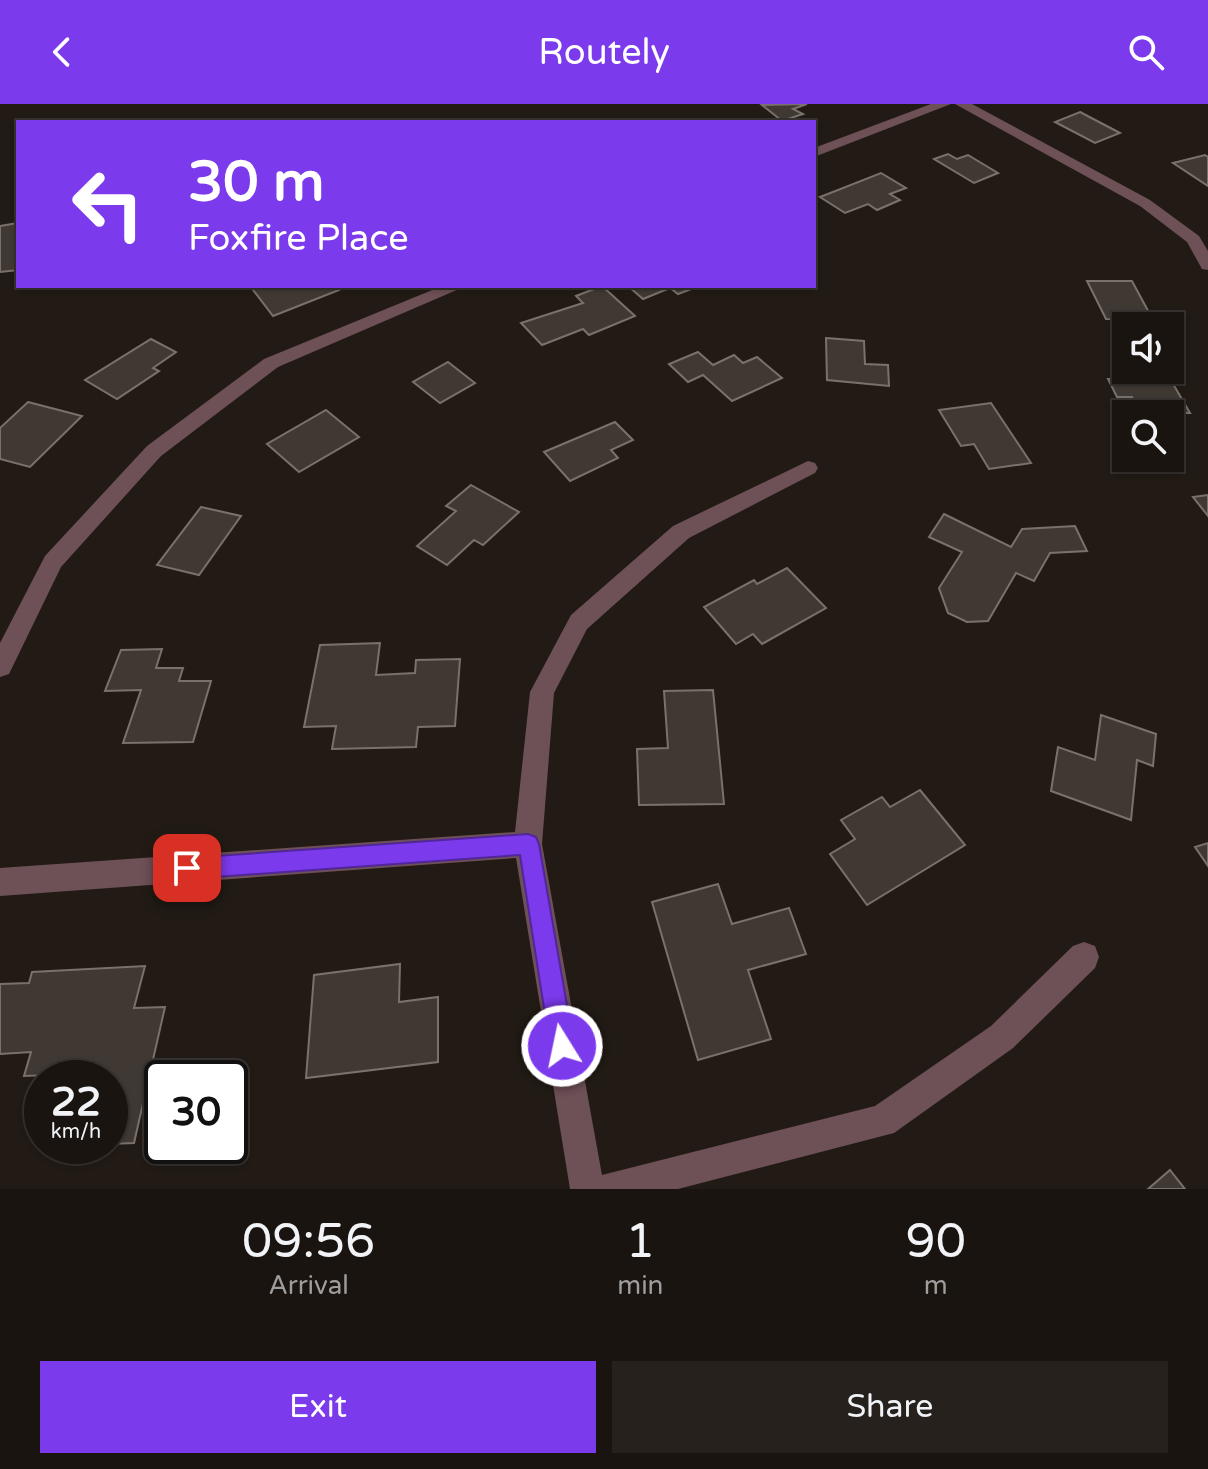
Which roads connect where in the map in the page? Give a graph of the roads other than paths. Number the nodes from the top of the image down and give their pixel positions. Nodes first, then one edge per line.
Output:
1 (944, 104) edge
2 (962, 104) edge
3 (816, 152) edge
4 (1208, 265) edge
5 (452, 288) edge
6 (808, 468) dead end
7 (0, 667) edge
8 (528, 844) junction
9 (0, 882) edge
10 (1084, 957) dead end
11 (587, 1189) edge
12 (610, 1189) edge

1 - 3 street
2 - 4 street
5 - 7 street
6 - 8 street
8 - 9 street
8 - 11 street
10 - 12 street

